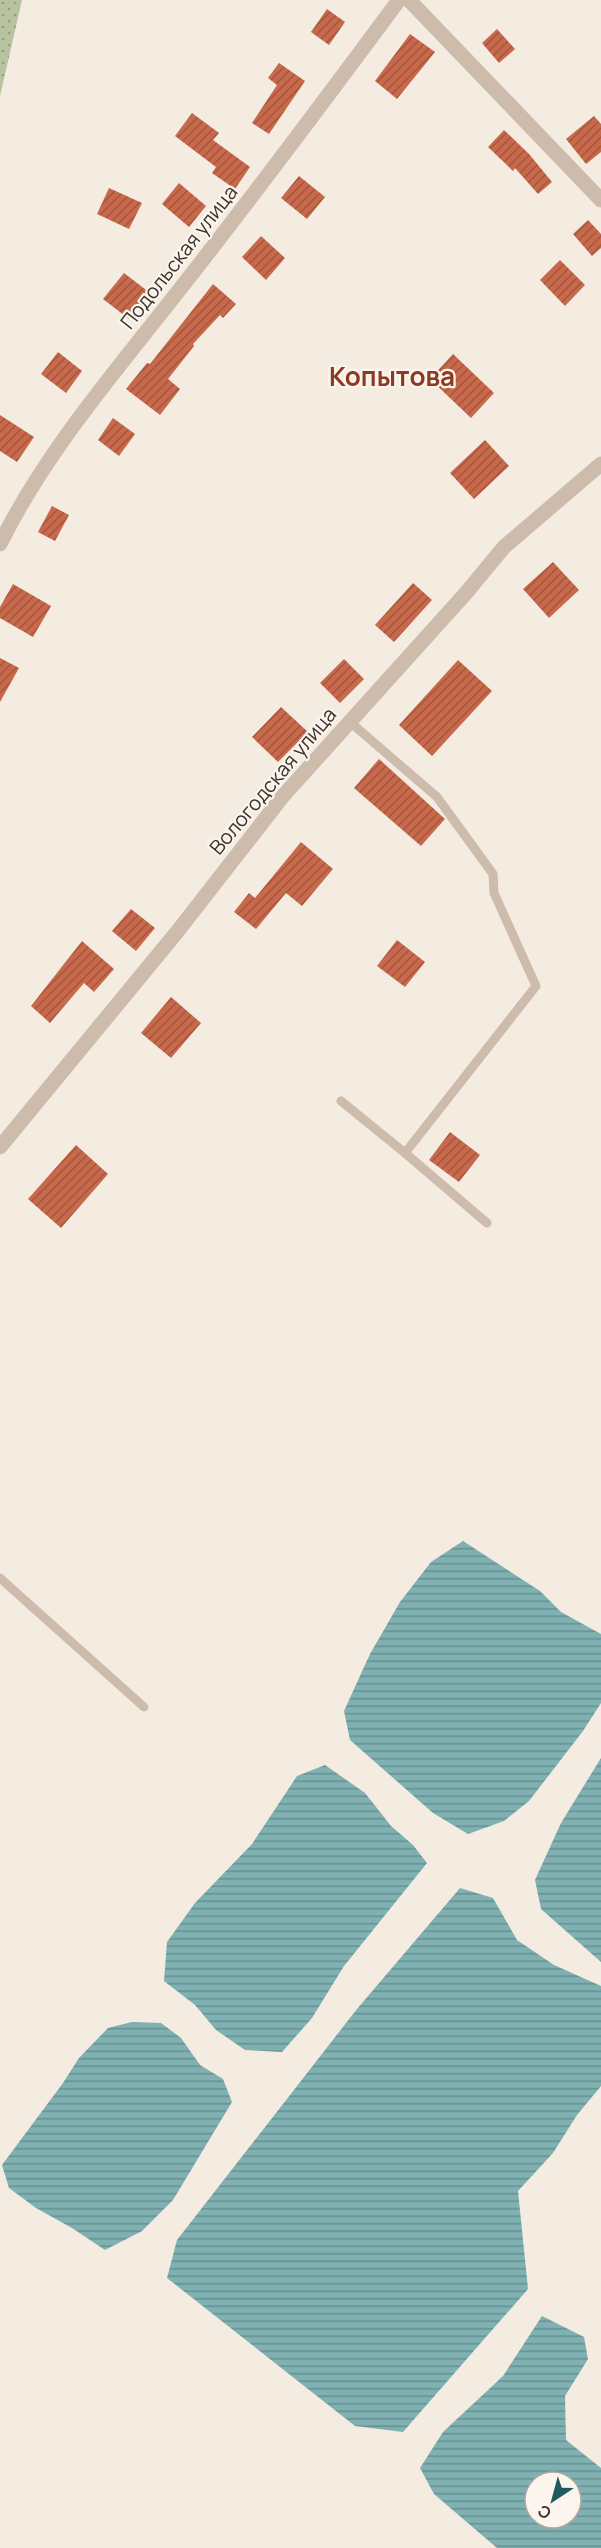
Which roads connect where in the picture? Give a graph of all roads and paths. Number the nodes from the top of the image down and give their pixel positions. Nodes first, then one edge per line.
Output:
1 (399, 0) edge
2 (409, 0) edge
3 (601, 200) edge
4 (601, 464) edge
5 (0, 544) edge
6 (350, 722) junction
7 (341, 1101) dead end
8 (0, 1148) edge
9 (405, 1154) junction
10 (488, 1223) dead end
11 (0, 1578) edge
12 (144, 1707) dead end

1 - 5 street, Подольская улица
2 - 3 street
4 - 6 street, Вологодская улица
6 - 8 street, Вологодская улица
6 - 9 lane
7 - 9 lane
9 - 10 lane
11 - 12 lane

